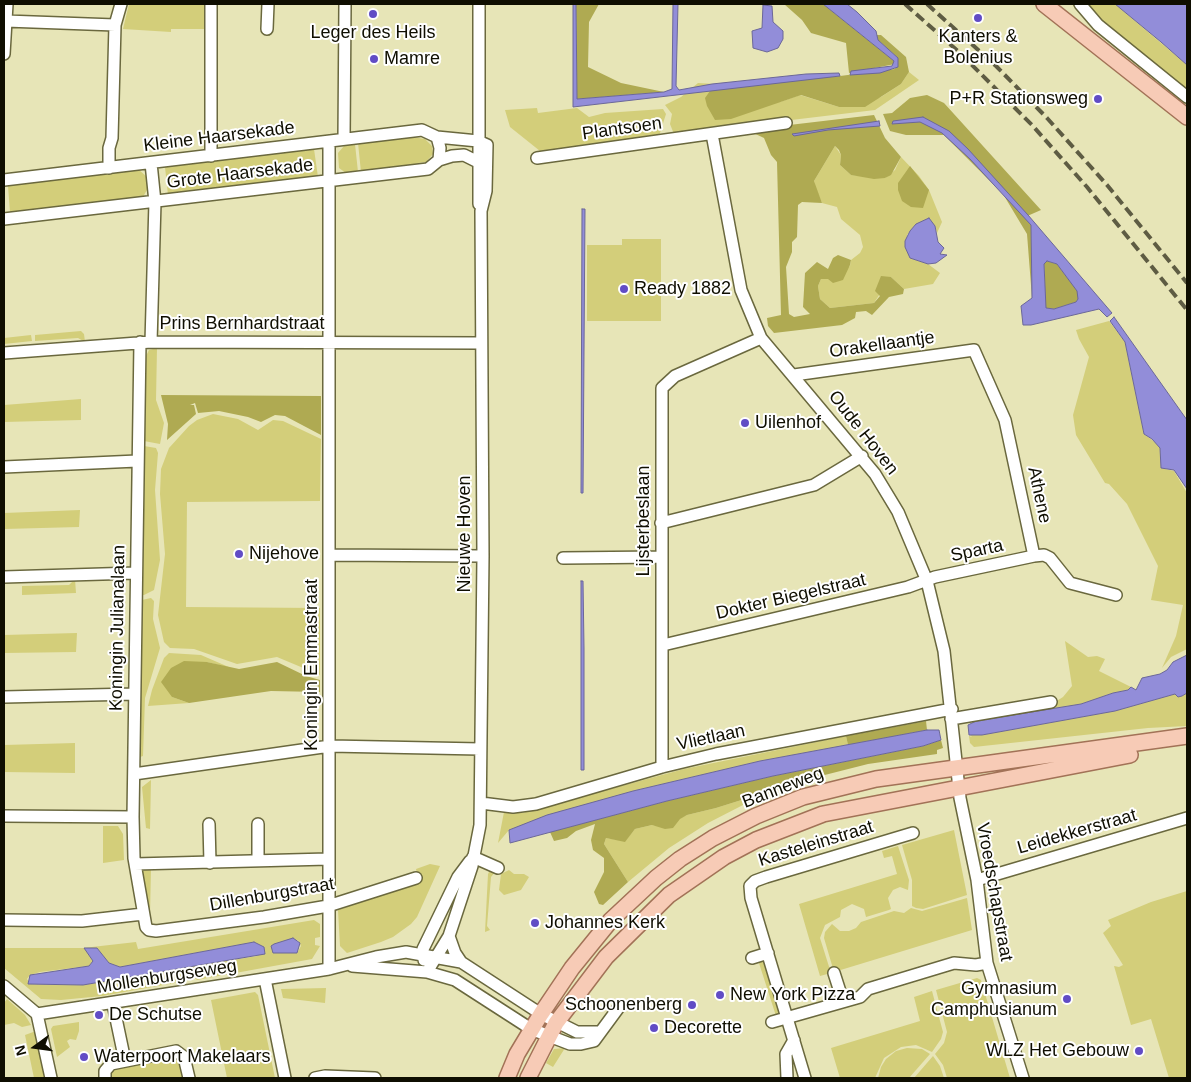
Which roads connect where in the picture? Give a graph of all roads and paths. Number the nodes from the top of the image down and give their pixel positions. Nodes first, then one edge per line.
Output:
1 (6, 4) edge
2 (121, 4) edge
3 (212, 4) edge
4 (268, 4) edge
5 (345, 4) edge
6 (479, 4) edge
7 (1044, 4) edge
8 (1080, 4) edge
9 (6, 21) junction
10 (114, 25) junction
11 (267, 28) dead end
12 (4, 54) edge
13 (1187, 97) edge
14 (1187, 117) edge
15 (786, 123) dead end
16 (712, 134) junction
17 (437, 137) junction
18 (344, 140) junction
19 (478, 141) junction
20 (329, 142) junction
21 (440, 154) junction
22 (211, 156) junction
23 (537, 158) dead end
24 (478, 162) junction
25 (151, 163) junction
26 (109, 168) junction
27 (4, 180) edge
28 (329, 181) junction
29 (155, 202) junction
30 (482, 211) junction
31 (4, 219) edge
32 (761, 338) junction
33 (146, 342) junction
34 (330, 342) junction
35 (481, 342) junction
36 (974, 350) joint
37 (4, 353) edge
38 (794, 375) junction
39 (862, 456) junction
40 (137, 461) junction
41 (4, 467) edge
42 (661, 523) junction
43 (330, 554) junction
44 (484, 556) junction
45 (1034, 556) junction
46 (661, 557) junction
47 (563, 558) dead end
48 (135, 573) junction
49 (4, 577) edge
50 (927, 581) junction
51 (1116, 595) dead end
52 (663, 645) junction
53 (134, 694) junction
54 (4, 697) edge
55 (1051, 702) dead end
56 (951, 714) junction
57 (1187, 736) edge
58 (1187, 744) edge
59 (330, 746) junction
60 (480, 749) junction
61 (662, 767) junction
62 (957, 767) junction
63 (134, 774) junction
64 (959, 787) junction
65 (481, 803) junction
66 (4, 816) edge
67 (133, 817) junction
68 (1187, 818) edge
69 (209, 824) dead end
70 (258, 824) dead end
71 (913, 833) dead end
72 (473, 857) junction
73 (258, 859) junction
74 (328, 859) junction
75 (210, 863) junction
76 (134, 864) junction
77 (498, 868) dead end
78 (416, 878) dead end
79 (976, 880) junction
80 (328, 906) junction
81 (143, 914) junction
82 (4, 920) edge
83 (449, 936) junction
84 (768, 953) junction
85 (423, 955) junction
86 (437, 958) junction
87 (752, 958) dead end
88 (461, 962) junction
89 (987, 963) junction
90 (345, 965) junction
91 (329, 968) junction
92 (427, 972) junction
93 (834, 973) dead end
94 (265, 979) junction
95 (4, 986) edge
96 (843, 1002) junction
97 (113, 1004) junction
98 (619, 1007) dead end
99 (37, 1014) junction
100 (541, 1014) junction
101 (788, 1019) junction
102 (772, 1022) dead end
103 (531, 1029) junction
104 (553, 1029) junction
105 (794, 1040) junction
106 (125, 1061) junction
107 (51, 1078) edge
108 (105, 1078) edge
109 (189, 1078) edge
110 (285, 1078) edge
111 (315, 1078) edge
112 (349, 1078) edge
113 (375, 1078) edge
114 (507, 1078) edge
115 (528, 1078) edge
116 (787, 1078) edge
117 (805, 1078) edge
118 (1022, 1078) edge

1 - 9 street
2 - 10 street
3 - 22 street
4 - 11 street
5 - 18 street
6 - 19 street, Nieuwe Hoven
7 - 14 main road
8 - 13 street
9 - 10 street
9 - 12 street
10 - 26 street
15 - 16 street, Plantsoen
16 - 23 street, Plantsoen
16 - 32 street, Oude Hoven
17 - 18 street, Kleine Haarsekade
17 - 19 street, Kleine Haarsekade
17 - 21 street
18 - 20 street, Kleine Haarsekade
19 - 24 street, Nieuwe Hoven
19 - 30 street, Nieuwe Hoven
20 - 22 street, Kleine Haarsekade
20 - 28 street, Grote Haarsekade
21 - 24 street, Grote Haarsekade
21 - 28 street, Grote Haarsekade
22 - 25 street, Kleine Haarsekade
24 - 30 street, Nieuwe Hoven
25 - 26 street, Kleine Haarsekade
25 - 29 street, Grote Haarsekade
26 - 27 street, Kleine Haarsekade
28 - 29 street, Grote Haarsekade
28 - 34 street, Koningin Emmastraat
29 - 31 street, Grote Haarsekade
29 - 33 street, Koningin Julianalaan
30 - 35 street, Nieuwe Hoven
32 - 38 street, Oude Hoven
32 - 42 street, Lijsterbeslaan
33 - 34 street, Prins Bernhardstraat
33 - 37 street, Prins Bernhardstraat
33 - 40 street, Koningin Julianalaan
34 - 35 street, Prins Bernhardstraat
34 - 43 street, Koningin Emmastraat
35 - 44 street, Nieuwe Hoven
36 - 38 street, Orakellaantje
36 - 45 street, Athene
38 - 39 street, Oude Hoven
39 - 42 street
39 - 50 street, Oude Hoven
40 - 41 street
40 - 48 street, Koningin Julianalaan
42 - 46 street, Lijsterbeslaan
43 - 44 street
43 - 59 street, Koningin Emmastraat
44 - 60 street, Nieuwe Hoven
45 - 50 street, Sparta
45 - 51 street
46 - 47 street
46 - 52 street, Lijsterbeslaan
48 - 49 street
48 - 53 street, Koningin Julianalaan
50 - 52 street, Dokter Biegelstraat
50 - 56 street, Oude Hoven
52 - 61 street, Lijsterbeslaan
53 - 54 street
53 - 63 street, Koningin Julianalaan
55 - 56 street, Vlietlaan
56 - 61 street, Vlietlaan
56 - 62 street, Oude Hoven
57 - 62 main road, Banneweg
58 - 64 main road
59 - 60 street
59 - 63 street
59 - 74 street, Koningin Emmastraat
60 - 65 street, Nieuwe Hoven
61 - 65 street, Vlietlaan
62 - 64 street, Vroedschapstraat
62 - 100 main road, Banneweg
63 - 67 street, Koningin Julianalaan
64 - 79 street, Vroedschapstraat
64 - 104 main road
65 - 72 street, Nieuwe Hoven
66 - 67 street
67 - 76 street, Koningin Julianalaan
68 - 79 street, Leidekkerstraat
69 - 75 street
70 - 73 street
71 - 84 street, Kasteleinstraat
72 - 77 street
72 - 83 street, Nieuwe Hoven
72 - 85 street, Nieuwe Hoven
73 - 74 street
73 - 75 street
74 - 80 street, Koningin Emmastraat
75 - 76 street
76 - 81 street, Koningin Julianalaan
78 - 80 street, Dillenburgstraat
79 - 89 street, Vroedschapstraat
80 - 81 street, Dillenburgstraat
80 - 91 street, Koningin Emmastraat
81 - 82 street
83 - 86 street, Nieuwe Hoven
83 - 88 street
84 - 87 street
84 - 101 street, Kasteleinstraat
85 - 86 street, Mollenburgseweg
85 - 90 street, Mollenburgseweg
85 - 92 street
86 - 88 street, Mollenburgseweg
86 - 92 street, Nieuwe Hoven
88 - 100 street, Mollenburgseweg
89 - 96 street
89 - 118 street, Vroedschapstraat
90 - 91 street, Mollenburgseweg
90 - 92 street, Mollenburgseweg
91 - 94 street, Mollenburgseweg
92 - 103 street, Mollenburgseweg
93 - 96 street
94 - 97 street, Mollenburgseweg
94 - 110 street
95 - 99 street
96 - 101 street
97 - 99 street, Mollenburgseweg
97 - 106 street
98 - 104 street
99 - 107 street
100 - 103 main road, Banneweg
100 - 104 street, Mollenburgseweg
101 - 102 street
101 - 105 street, Kasteleinstraat
103 - 104 street, Mollenburgseweg
103 - 114 main road, Banneweg
104 - 115 main road
105 - 116 street
105 - 117 street, Kasteleinstraat
106 - 108 street
106 - 109 street
111 - 112 street
112 - 113 street

